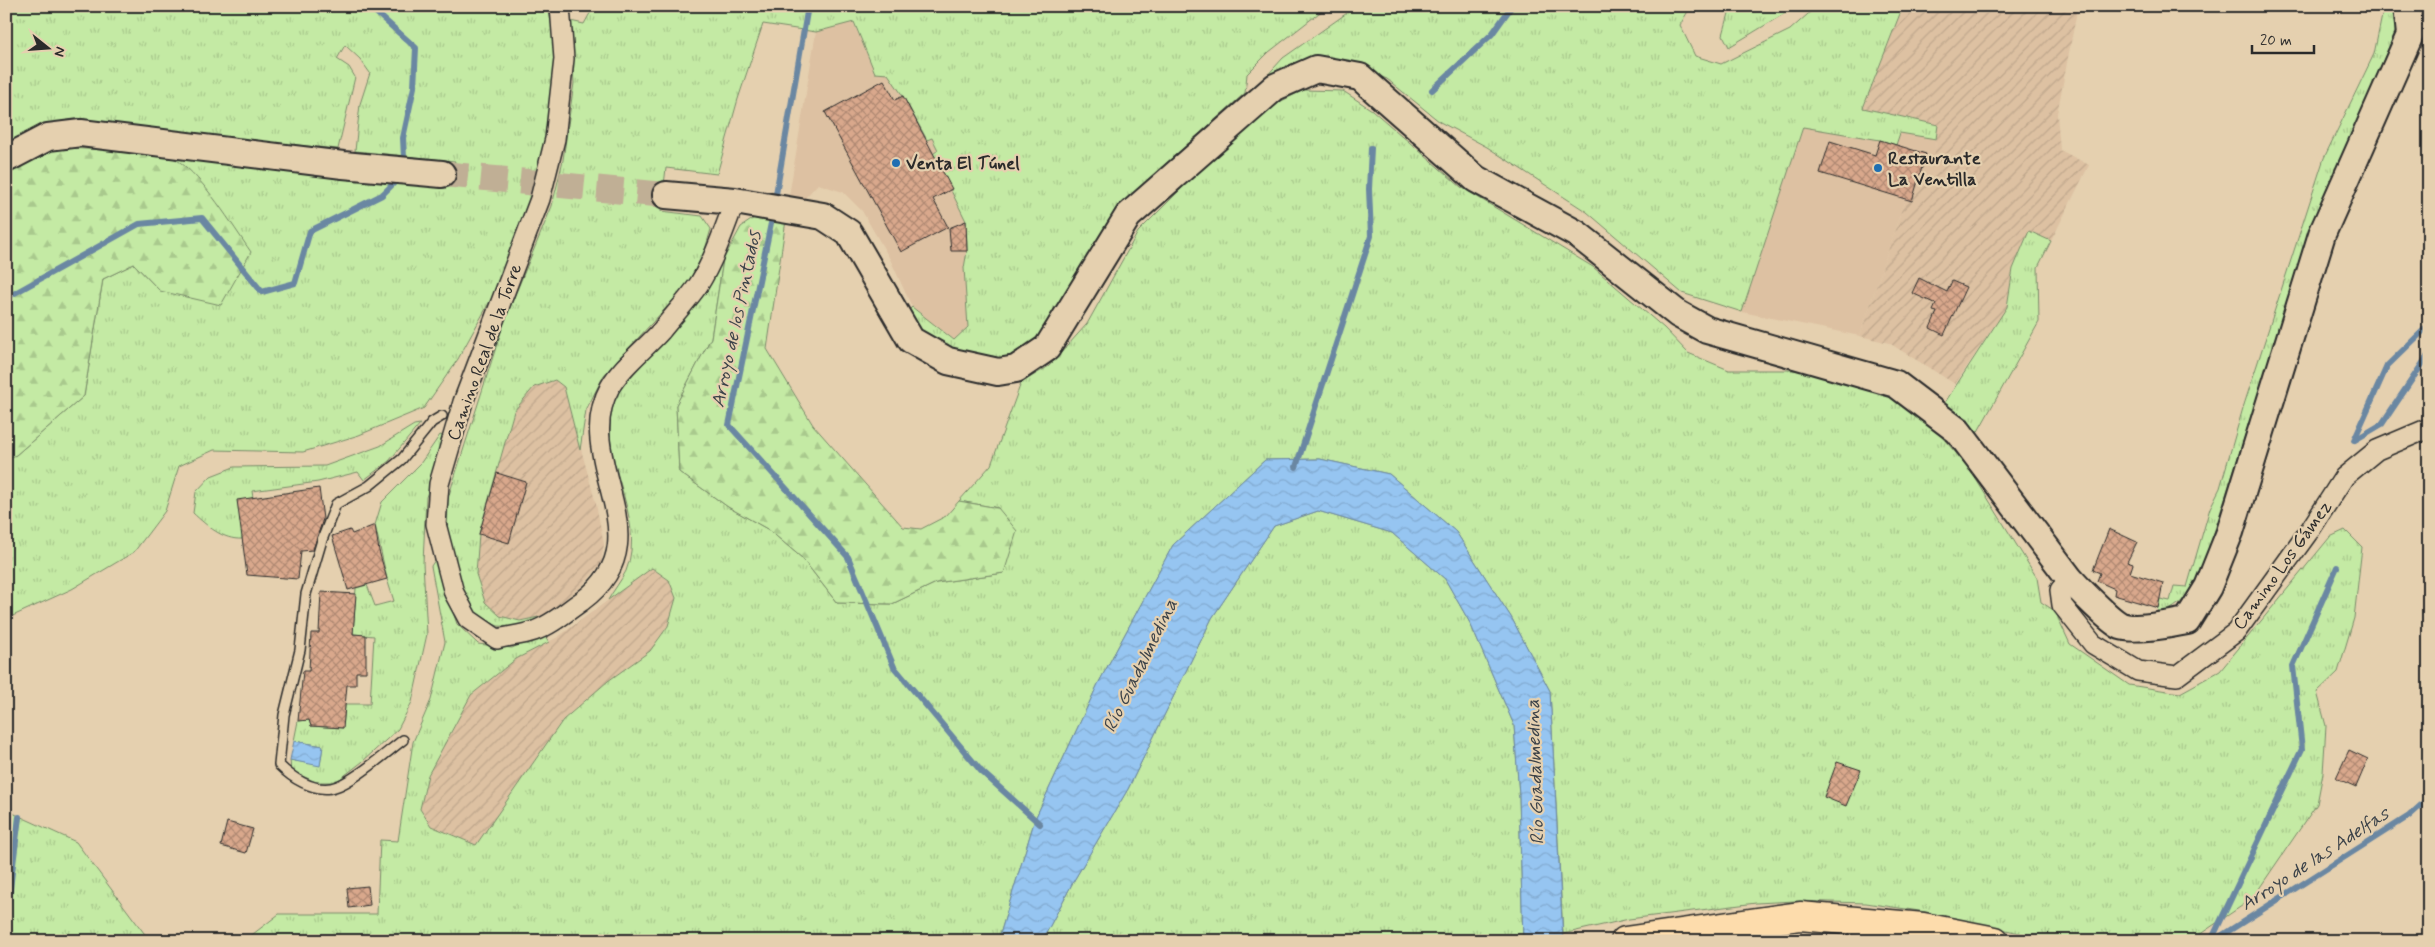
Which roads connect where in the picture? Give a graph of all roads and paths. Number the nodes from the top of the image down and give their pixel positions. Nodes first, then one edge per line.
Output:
1 (560, 6) edge
2 (2407, 6) edge
3 (6, 159) edge
4 (442, 174) tunnel mouth
5 (666, 195) tunnel mouth
6 (735, 201) junction
7 (442, 416) dead end
8 (2429, 428) edge
9 (2070, 579) junction
10 (403, 740) dead end
11 (1625, 941) edge
12 (1995, 941) edge

1 - 6 street, Camino Real de la Torre
2 - 9 street
3 - 4 street
5 - 6 street
6 - 9 street
7 - 10 lane
8 - 9 street, Camino Los Gámez
11 - 12 highway

